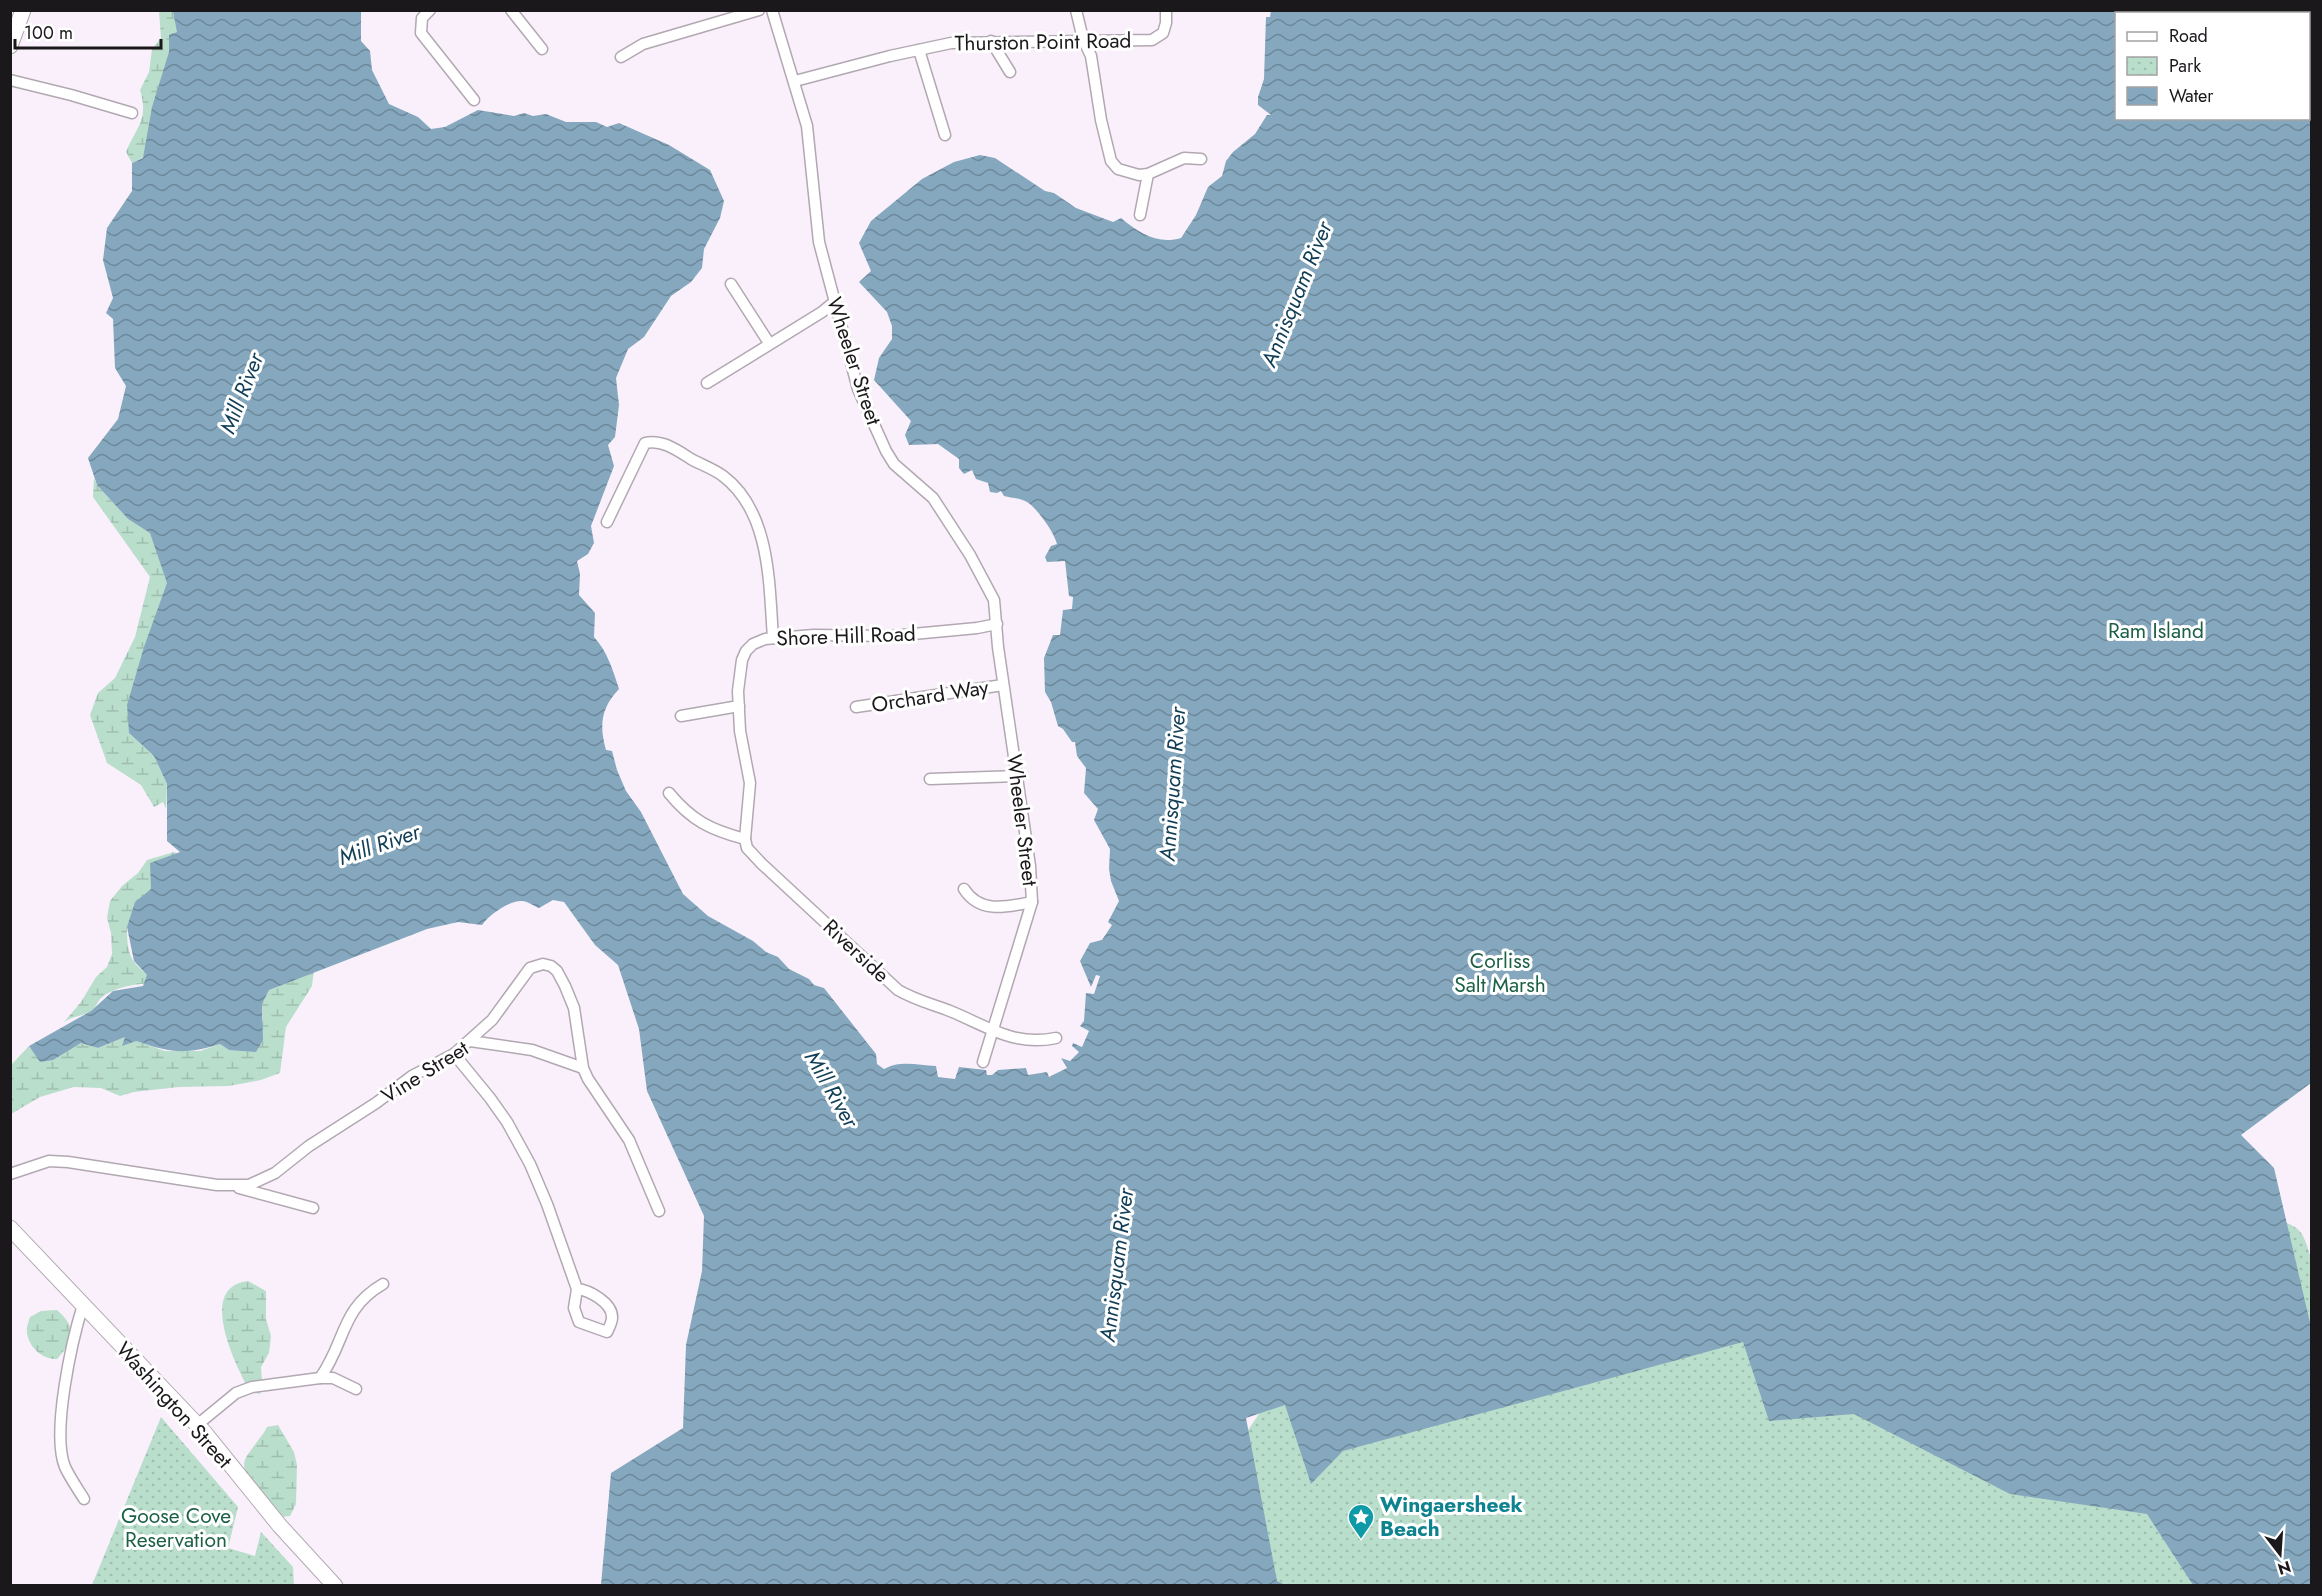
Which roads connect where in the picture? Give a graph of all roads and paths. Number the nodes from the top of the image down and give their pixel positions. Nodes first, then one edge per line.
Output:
1 (23, 10) edge
2 (430, 10) edge
3 (511, 10) edge
4 (759, 10) edge
5 (772, 10) edge
6 (1076, 10) edge
7 (1166, 10) edge
8 (1083, 39) junction
9 (991, 41) junction
10 (10, 46) edge
11 (542, 49) dead end
12 (919, 50) junction
13 (621, 57) dead end
14 (1010, 72) dead end
15 (10, 80) edge
16 (795, 81) junction
17 (474, 100) dead end
18 (132, 113) dead end
19 (945, 135) dead end
20 (1201, 159) dead end
21 (1148, 174) junction
22 (1140, 215) dead end
23 (730, 284) dead end
24 (834, 302) junction
25 (769, 344) junction
26 (707, 383) dead end
27 (607, 522) dead end
28 (997, 624) junction
29 (772, 638) junction
30 (1003, 685) junction
31 (739, 706) junction
32 (856, 707) dead end
33 (681, 716) dead end
34 (1018, 776) junction
35 (930, 779) dead end
36 (669, 794) dead end
37 (745, 838) junction
38 (964, 889) dead end
39 (1032, 902) junction
40 (993, 1031) junction
41 (1056, 1038) dead end
42 (470, 1041) junction
43 (454, 1054) junction
44 (983, 1062) dead end
45 (583, 1068) junction
46 (10, 1174) edge
47 (233, 1187) junction
48 (313, 1208) dead end
49 (659, 1211) dead end
50 (10, 1228) edge
51 (383, 1284) dead end
52 (577, 1289) dead end
53 (83, 1305) junction
54 (320, 1378) junction
55 (356, 1389) dead end
56 (197, 1425) junction
57 (84, 1499) dead end
58 (335, 1586) edge

1 - 10 main road
2 - 17 street
3 - 11 street
4 - 13 street
5 - 16 street, Wheeler Street
6 - 8 street
7 - 8 street, Thurston Point Road
8 - 9 street, Thurston Point Road
8 - 21 street
9 - 12 street, Thurston Point Road
9 - 14 street
12 - 16 street, Thurston Point Road
12 - 19 street
15 - 18 street
16 - 24 street, Wheeler Street
20 - 21 street
21 - 22 street
23 - 25 street
24 - 25 street
24 - 28 street, Wheeler Street
25 - 26 street
27 - 29 street
28 - 29 street, Shore Hill Road
28 - 30 street, Wheeler Street
29 - 31 street, Shore Hill Road
30 - 32 street, Orchard Way
30 - 34 street, Wheeler Street
31 - 33 street
31 - 37 street, Shore Hill Road
34 - 35 street
34 - 39 street, Wheeler Street
36 - 37 street
37 - 40 street, Riverside
38 - 39 street
39 - 40 street, Wheeler Street
40 - 41 street
40 - 44 street, Wheeler Street
42 - 43 street, Vine Street
42 - 45 street, Vine Street
42 - 45 street
43 - 47 street, Vine Street
43 - 52 street
45 - 49 street
46 - 47 street, Vine Street
47 - 48 street, Vine Street
50 - 53 main road, Washington Street
51 - 54 street
53 - 56 main road, Washington Street
53 - 57 street
54 - 55 street
54 - 56 street
56 - 58 main road, Washington Street

